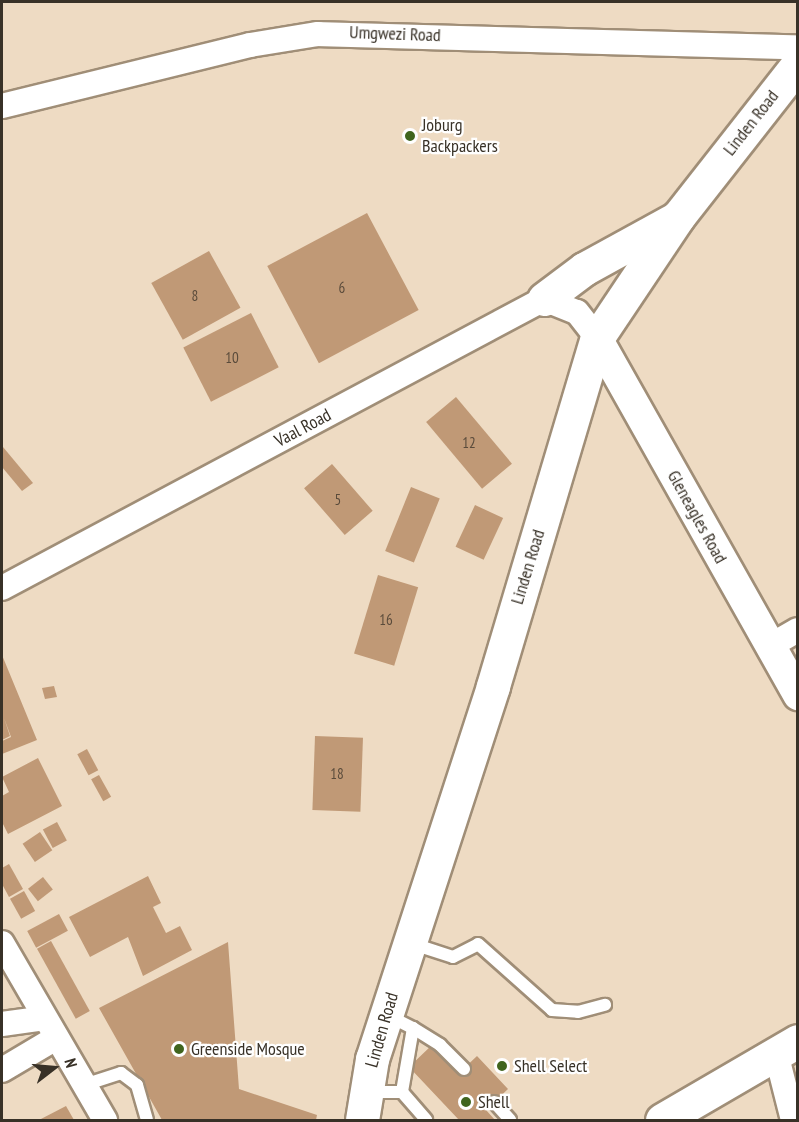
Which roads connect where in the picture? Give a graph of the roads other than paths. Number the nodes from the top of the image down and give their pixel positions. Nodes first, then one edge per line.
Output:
1 (798, 47) edge
2 (798, 63) edge
3 (2, 106) edge
4 (678, 217) junction
5 (544, 299) junction
6 (597, 338) junction
7 (2, 588) edge
8 (798, 630) edge
9 (770, 646) junction
10 (798, 695) edge
11 (2, 943) edge
12 (409, 943) junction
13 (605, 1005) dead end
14 (399, 1021) junction
15 (2, 1024) edge
16 (51, 1028) junction
17 (787, 1047) edge
18 (464, 1069) dead end
19 (2, 1070) edge
20 (84, 1085) junction
21 (402, 1092) junction
22 (494, 1102) dead end
23 (364, 1106) edge
24 (105, 1120) edge
25 (147, 1120) edge
26 (426, 1120) edge
27 (510, 1120) edge
28 (662, 1120) edge
29 (793, 1120) edge

1 - 3 street, Umgwezi Road
2 - 4 main road, Linden Road
4 - 5 main road
4 - 6 main road, Linden Road
5 - 6 street
5 - 7 street, Vaal Road
6 - 9 street, Gleneagles Road
6 - 12 main road, Linden Road
8 - 9 street
9 - 10 street, Gleneagles Road
11 - 16 street
12 - 13 lane
12 - 14 main road, Linden Road
14 - 18 lane
14 - 21 lane
14 - 23 main road, Linden Road
15 - 16 street
16 - 19 street
16 - 20 street
17 - 28 main road
17 - 29 street
20 - 24 street
20 - 25 lane
21 - 23 lane
21 - 26 lane
22 - 27 lane

